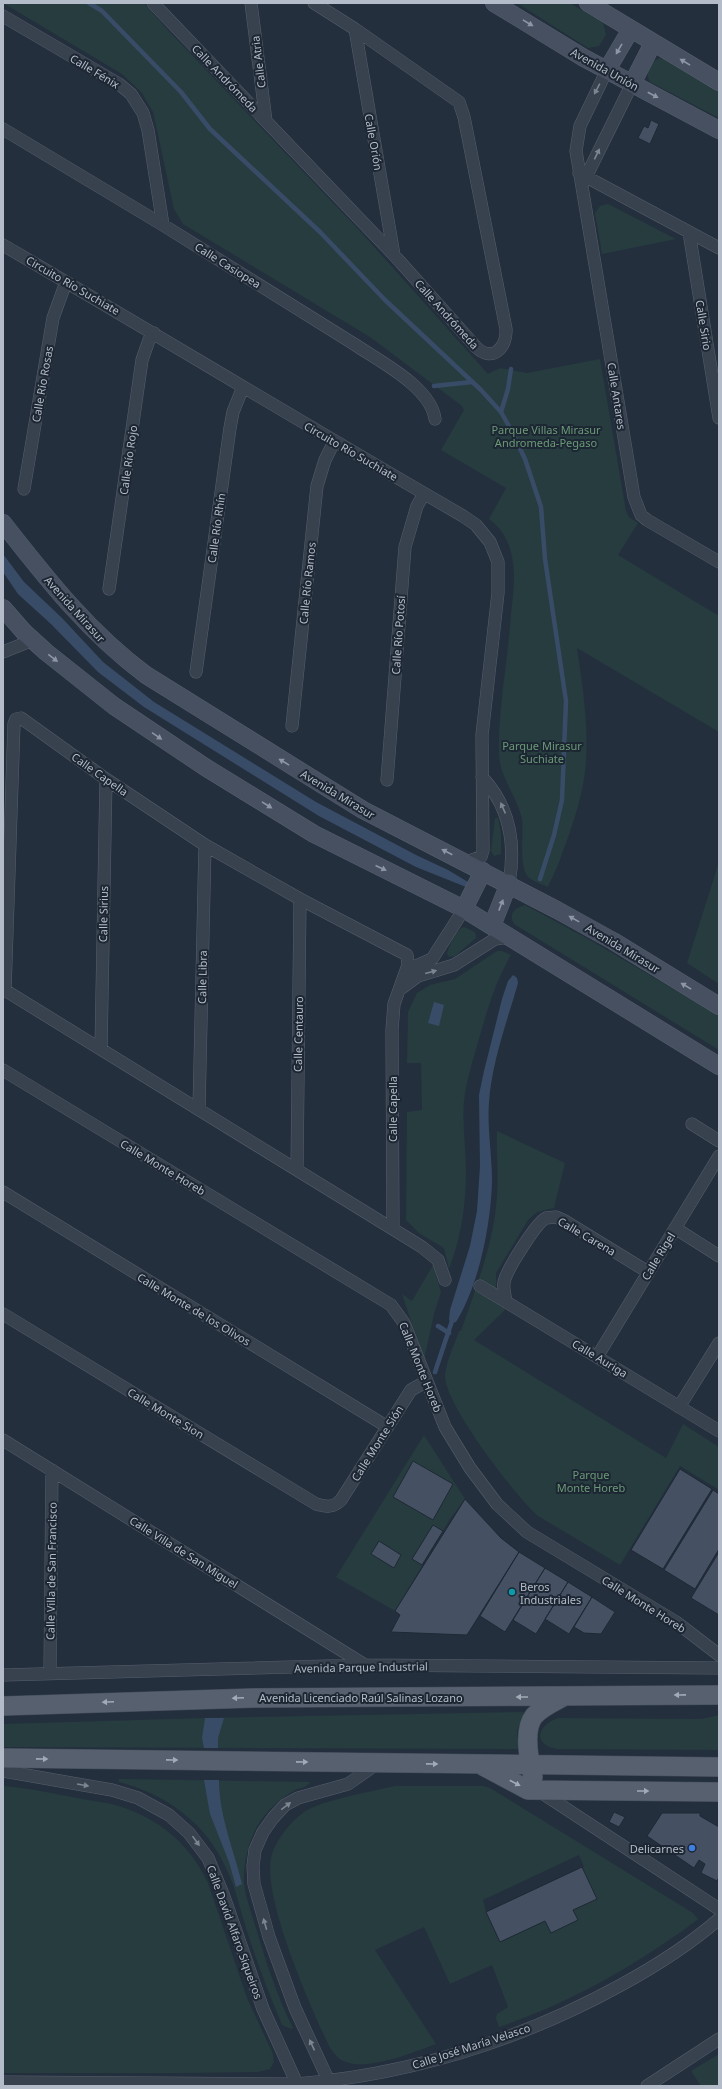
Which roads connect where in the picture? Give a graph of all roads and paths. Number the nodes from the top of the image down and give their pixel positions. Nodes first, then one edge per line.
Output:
1 (153, 3) edge
2 (251, 3) edge
3 (314, 3) edge
4 (494, 3) edge
5 (588, 3) edge
6 (3, 16) edge
7 (355, 29) junction
8 (631, 29) junction
9 (653, 43) junction
10 (607, 70) junction
11 (719, 82) edge
12 (632, 84) junction
13 (266, 121) junction
14 (3, 129) edge
15 (719, 130) edge
16 (582, 178) junction
17 (163, 225) junction
18 (689, 232) junction
19 (3, 245) edge
20 (719, 248) edge
21 (394, 255) junction
22 (66, 282) junction
23 (154, 333) junction
24 (243, 387) junction
25 (719, 418) edge
26 (435, 419) dead end
27 (334, 442) junction
28 (24, 489) dead end
29 (424, 494) junction
30 (3, 523) edge
31 (719, 562) edge
32 (109, 589) dead end
33 (3, 608) edge
34 (28, 636) junction
35 (3, 652) edge
36 (196, 672) dead end
37 (292, 726) dead end
38 (482, 777) junction
39 (106, 779) junction
40 (387, 780) dead end
41 (204, 846) junction
42 (483, 850) junction
43 (466, 862) junction
44 (483, 871) junction
45 (509, 883) junction
46 (300, 899) junction
47 (446, 899) junction
48 (464, 909) junction
49 (492, 926) junction
50 (448, 935) junction
51 (509, 937) junction
52 (481, 948) junction
53 (407, 970) junction
54 (4, 990) edge
55 (398, 990) junction
56 (719, 1006) edge
57 (101, 1049) junction
58 (719, 1066) edge
59 (3, 1070) edge
60 (199, 1109) junction
61 (692, 1124) dead end
62 (719, 1141) edge
63 (719, 1156) edge
64 (297, 1169) junction
65 (3, 1192) edge
66 (675, 1228) junction
67 (393, 1229) junction
68 (719, 1256) edge
69 (648, 1272) junction
70 (445, 1280) dead end
71 (480, 1286) dead end
72 (506, 1301) junction
73 (3, 1314) edge
74 (719, 1343) edge
75 (597, 1357) junction
76 (426, 1381) junction
77 (680, 1407) junction
78 (386, 1426) junction
79 (719, 1432) edge
80 (3, 1440) edge
81 (52, 1470) junction
82 (330, 1507) joint
83 (719, 1655) edge
84 (365, 1665) junction
85 (719, 1668) edge
86 (50, 1672) junction
87 (3, 1675) edge
88 (719, 1695) edge
89 (564, 1696) junction
90 (3, 1706) edge
91 (3, 1758) edge
92 (378, 1763) junction
93 (480, 1765) junction
94 (530, 1765) junction
95 (719, 1767) edge
96 (3, 1771) edge
97 (539, 1790) junction
98 (719, 1792) edge
99 (719, 1909) edge
100 (719, 1919) edge
101 (719, 2039) edge
102 (3, 2082) edge
103 (330, 2083) edge
104 (88, 2084) edge
105 (201, 2085) edge
106 (297, 2085) edge
107 (650, 2085) edge

1 - 13 street, Calle Andrómeda
2 - 13 street, Calle Atria
3 - 7 street, Calle Andrómeda
4 -> 10 street, Avenida Unión
5 - 8 street
6 - 17 street, Calle Fénix
7 - 21 street, Calle Orión
7 - 21 street, Calle Andrómeda
8 - 9 street
8 -> 10 street
11 -> 9 street
9 - 12 street
10 - 12 street, Avenida Unión
10 -> 16 street, Calle Antares
12 -> 15 street, Avenida Unión
16 -> 12 street
13 - 21 street, Calle Andrómeda
14 - 17 street, Calle Casiopea
16 - 18 street
16 - 31 street, Calle Antares
17 - 26 street, Calle Casiopea
18 - 20 street
18 - 25 street, Calle Sirio
19 - 22 street, Circuito Río Suchiate
22 - 23 street, Circuito Río Suchiate
22 - 28 street, Calle Río Rosas
23 - 24 street, Circuito Río Suchiate
23 - 32 street, Calle Río Rojo
24 - 27 street, Circuito Río Suchiate
24 - 36 street, Calle Río Rhín
27 - 29 street, Circuito Río Suchiate
27 - 37 street, Calle Río Ramos
29 - 38 street, Circuito Río Suchiate
29 - 40 street, Calle Río Potosí
43 -> 30 street, Avenida Mirasur
33 - 34 street
34 - 35 street
34 -> 47 street
38 - 42 street, Circuito Río Suchiate
45 -> 38 street
39 - 41 street, Calle Capella
39 - 54 street, Calle Capella
39 - 57 street, Calle Sirius
41 - 46 street, Calle Capella
41 - 60 street, Calle Libra
42 - 43 street
42 - 44 street, Circuito Río Suchiate
43 - 44 street, Avenida Mirasur
44 - 45 street, Avenida Mirasur
44 - 48 street
49 -> 45 street
56 -> 45 street, Avenida Mirasur
46 - 53 street, Calle Capella
46 - 64 street, Calle Centauro
47 - 48 street
47 - 50 street
48 - 49 street
48 - 50 street
49 - 51 street
49 - 52 street
50 - 53 street
51 - 52 street
51 - 58 street
55 -> 52 street
53 - 55 street, Calle Capella
54 - 57 street
55 - 67 street, Calle Capella
57 - 60 street
59 - 76 street, Calle Monte Horeb
60 - 64 street
61 - 62 street
63 - 66 street, Calle Rigel
64 - 67 street
65 - 78 street, Calle Monte de los Olivos
66 - 68 street
66 - 69 street, Calle Rigel
67 - 70 street
69 - 72 street, Calle Carena
69 - 75 street, Calle Rigel
71 - 72 street, Calle Auriga
72 - 75 street, Calle Auriga
73 - 82 street, Calle Monte Sion
74 - 77 street
75 - 77 street, Calle Auriga
76 - 78 street, Calle Monte Sión
76 - 83 street, Calle Monte Horeb
77 - 79 street, Calle Auriga
78 - 82 street, Calle Monte Sión
80 - 81 street, Calle Villa de San Miguel
81 - 84 street, Calle Villa de San Miguel
81 - 86 street, Calle Villa de San Francisco
84 - 85 street, Avenida Parque Industrial
84 - 86 street, Avenida Parque Industrial
86 - 87 street, Avenida Parque Industrial
88 -> 89 main road, Avenida Licenciado Raúl Salinas Lozano
89 -> 90 main road, Avenida Licenciado Raúl Salinas Lozano
89 - 94 main road
91 -> 92 main road
92 -> 93 main road
103 -> 92 street
93 - 94 main road
93 -> 97 main road
94 - 95 main road
94 - 97 main road
96 -> 106 street, Calle David Alfaro Siqueiros
97 -> 98 main road
97 - 99 street
100 - 103 street, Calle José María Velasco
101 - 107 street
102 - 104 street, Calle José María Velasco
103 - 106 street, Calle José María Velasco
104 - 105 street, Calle José María Velasco
105 - 106 street, Calle José María Velasco

